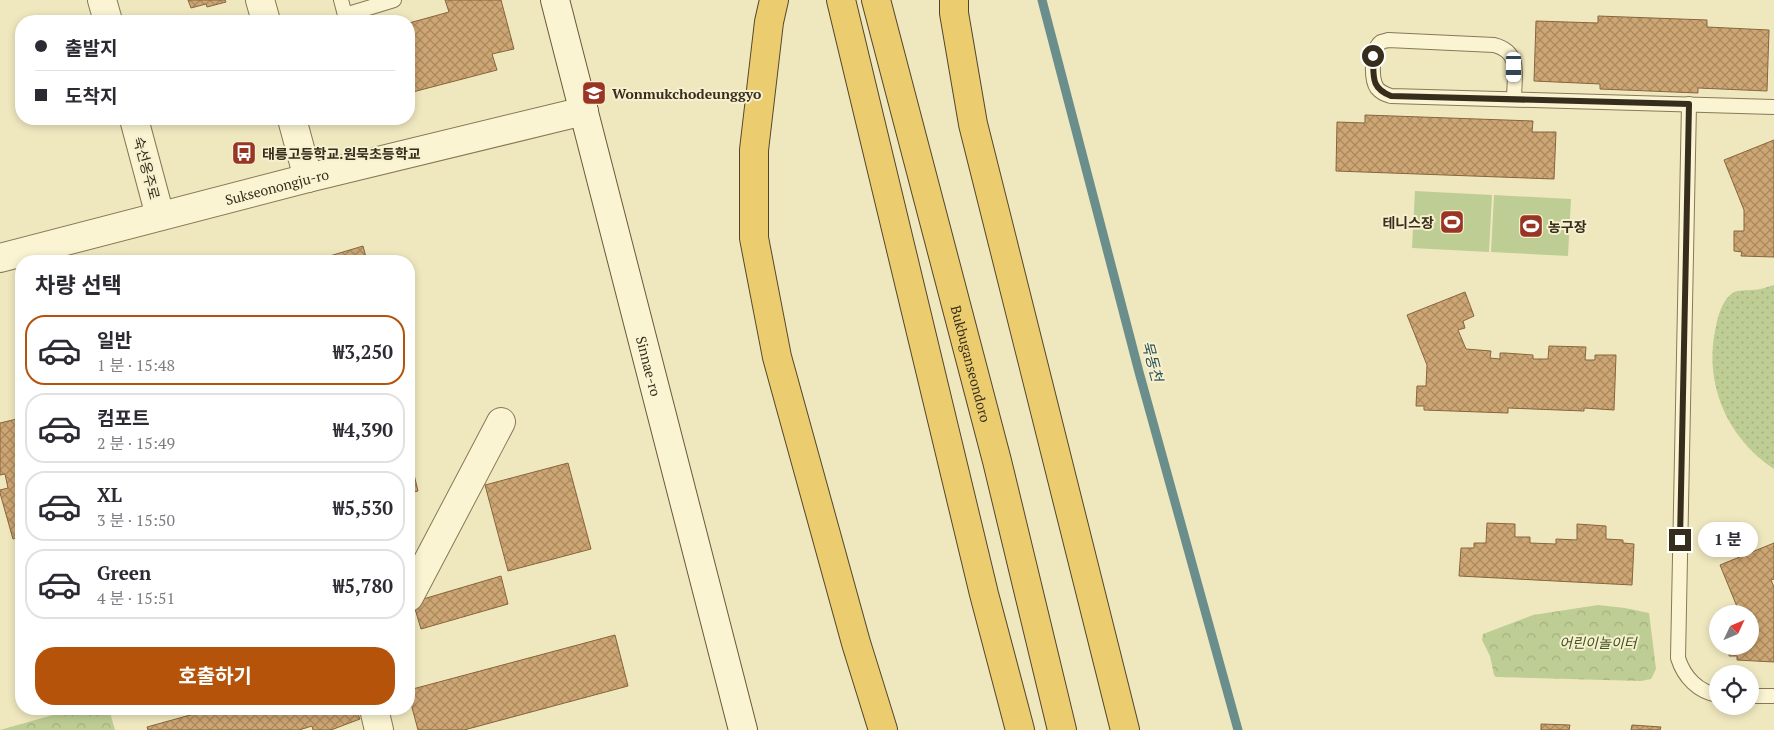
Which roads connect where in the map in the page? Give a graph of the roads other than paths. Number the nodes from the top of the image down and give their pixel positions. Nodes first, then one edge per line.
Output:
1 (102, 0) edge
2 (260, 0) edge
3 (341, 0) edge
4 (394, 0) edge
5 (556, 0) edge
6 (774, 0) edge
7 (841, 0) edge
8 (876, 0) edge
9 (954, 0) edge
10 (106, 15) edge
11 (264, 15) edge
12 (344, 15) edge
13 (352, 15) edge
14 (1514, 99) junction
15 (1689, 104) junction
16 (1774, 107) edge
17 (584, 111) junction
18 (136, 125) edge
19 (294, 125) edge
20 (308, 178) junction
21 (160, 216) junction
22 (0, 258) edge
23 (501, 422) dead end
24 (415, 586) edge
25 (1709, 692) edge
26 (1759, 696) edge
27 (1774, 696) edge
28 (375, 715) edge
29 (379, 730) edge
30 (743, 730) edge
31 (882, 730) edge
32 (1020, 730) edge
33 (1062, 730) edge
34 (1125, 730) edge

1 - 10 street
2 - 11 street
3 - 12 lane
4 - 13 lane
5 - 17 street, Sinnae-ro
6 - 31 highway
7 - 32 highway
8 - 33 highway, Bukbuganseondoro
9 - 34 highway
14 - 14 lane
14 - 15 lane
15 - 16 lane
15 - 25 lane
17 - 20 street, Sukseonongju-ro
17 - 30 street, Sinnae-ro
18 - 21 street, 숙선옹주로
19 - 20 street
20 - 21 street, Sukseonongju-ro
21 - 22 street, Sukseonongju-ro
23 - 24 street
26 - 27 lane
28 - 29 street

